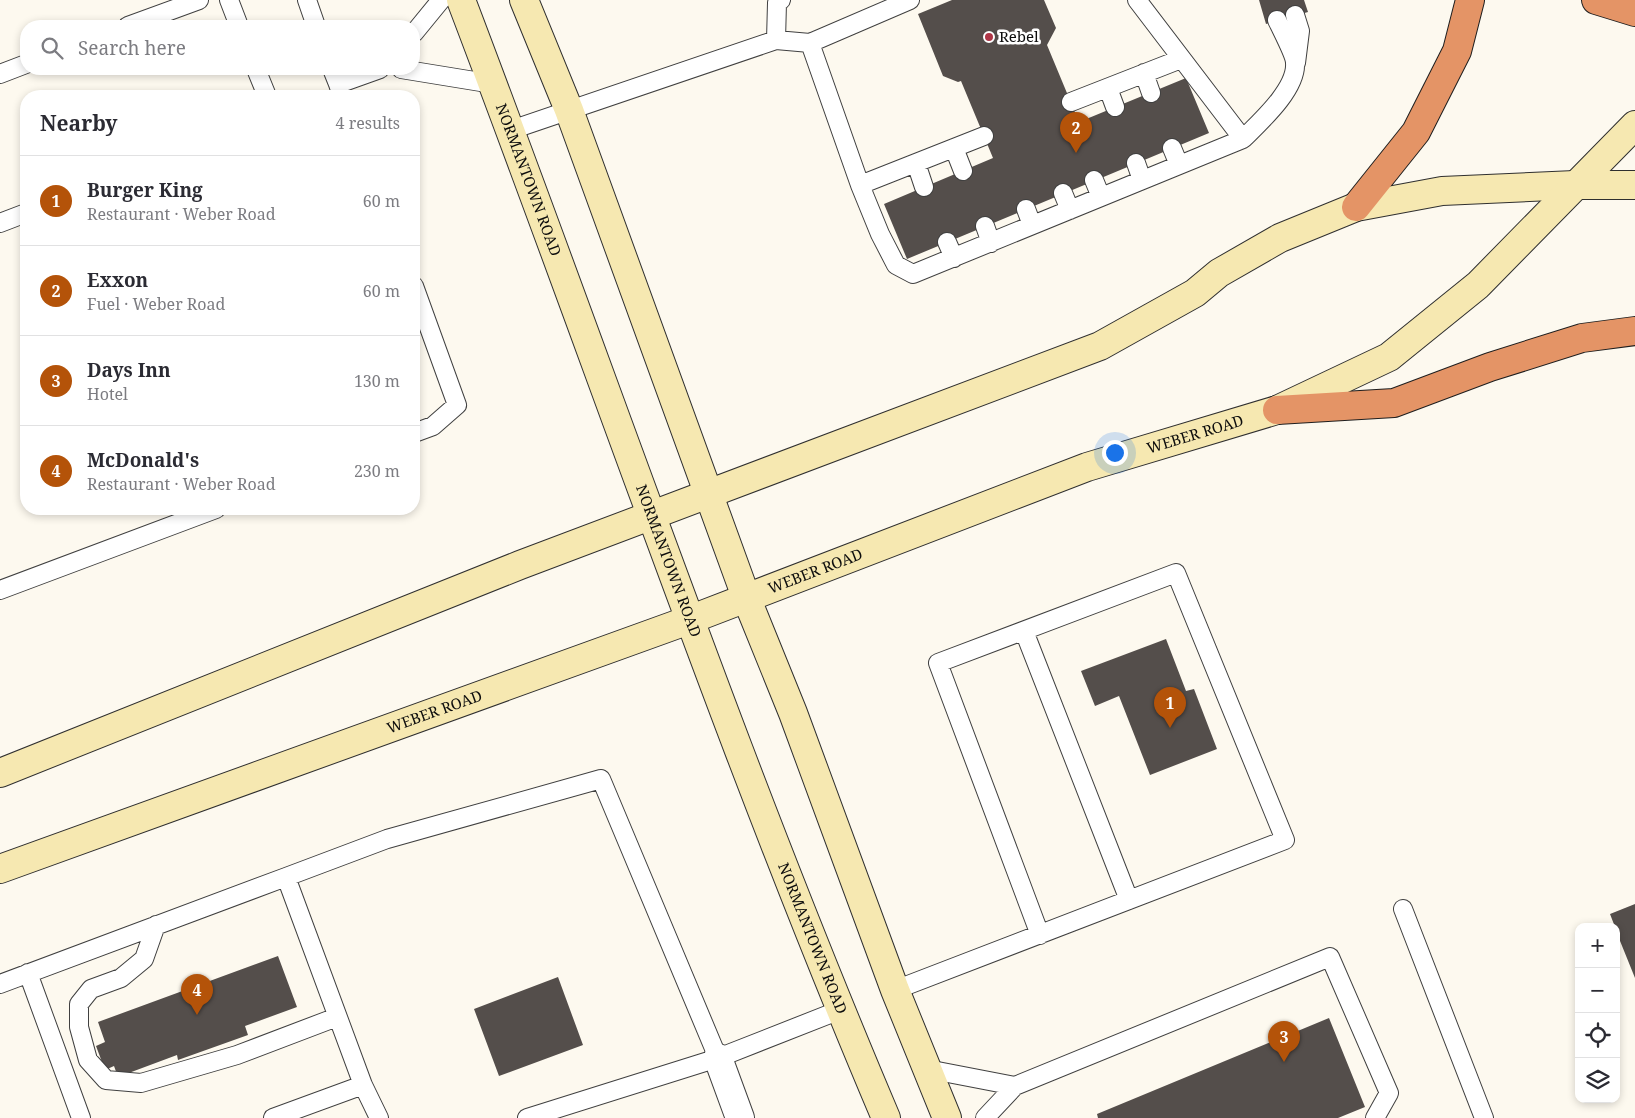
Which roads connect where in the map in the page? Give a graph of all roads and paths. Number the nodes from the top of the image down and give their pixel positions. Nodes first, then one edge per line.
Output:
1 (199, 0) edge
2 (229, 0) edge
3 (307, 0) edge
4 (441, 0) edge
5 (461, 0) edge
6 (524, 0) edge
7 (781, 0) edge
8 (910, 0) edge
9 (1137, 0) edge
10 (1470, 0) edge
11 (1596, 0) edge
12 (1635, 12) edge
13 (1295, 15) dead end
14 (144, 20) edge
15 (237, 20) edge
16 (314, 20) edge
17 (1277, 20) dead end
18 (420, 26) edge
19 (776, 40) junction
20 (810, 43) junction
21 (1181, 59) junction
22 (1296, 63) junction
23 (20, 66) edge
24 (420, 72) edge
25 (1144, 73) junction
26 (0, 74) edge
27 (258, 75) edge
28 (362, 75) edge
29 (337, 83) edge
30 (493, 84) junction
31 (1108, 88) junction
32 (264, 90) edge
33 (1151, 92) dead end
34 (1071, 102) dead end
35 (1115, 107) dead end
36 (569, 110) junction
37 (1635, 125) edge
38 (511, 130) junction
39 (984, 136) dead end
40 (1243, 139) junction
41 (954, 148) junction
42 (1172, 148) dead end
43 (916, 163) junction
44 (1136, 163) dead end
45 (1179, 165) junction
46 (963, 171) dead end
47 (1094, 180) dead end
48 (1142, 180) junction
49 (860, 185) junction
50 (1575, 185) junction
51 (1635, 185) edge
52 (924, 187) dead end
53 (1063, 193) dead end
54 (1101, 198) junction
55 (1356, 207) junction
56 (1026, 209) dead end
57 (1070, 210) junction
58 (20, 215) edge
59 (0, 223) edge
60 (1032, 225) junction
61 (985, 226) dead end
62 (991, 243) junction
63 (420, 305) edge
64 (1635, 331) edge
65 (1277, 410) junction
66 (420, 431) edge
67 (710, 494) junction
68 (185, 515) edge
69 (652, 516) junction
70 (0, 590) edge
71 (746, 597) junction
72 (689, 620) junction
73 (1024, 630) junction
74 (0, 772) edge
75 (0, 869) edge
76 (286, 877) junction
77 (1129, 900) junction
78 (1403, 909) dead end
79 (156, 925) junction
80 (1040, 935) junction
81 (28, 973) junction
82 (0, 984) edge
83 (895, 990) junction
84 (840, 1010) junction
85 (338, 1017) junction
86 (718, 1058) junction
87 (927, 1069) junction
88 (363, 1085) junction
89 (1015, 1086) junction
90 (81, 1118) edge
91 (273, 1118) edge
92 (379, 1118) edge
93 (527, 1118) edge
94 (740, 1118) edge
95 (886, 1118) edge
96 (947, 1118) edge
97 (985, 1118) edge
98 (1375, 1118) edge
99 (1484, 1118) edge

1 - 14 lane
2 - 15 lane
3 - 16 lane
4 - 18 lane
5 - 30 main road, NORMANTOWN ROAD
6 - 36 main road
7 - 19 lane
8 - 20 lane
9 - 21 lane
10 - 55 highway
11 - 12 highway
13 - 22 lane
17 - 22 lane
19 - 20 lane
19 - 36 lane
20 - 49 lane
21 - 25 lane
21 - 40 lane
22 - 40 lane
23 - 26 lane
24 - 30 lane
25 - 31 lane
25 - 33 lane
27 - 32 lane
28 - 29 lane
30 - 38 main road, NORMANTOWN ROAD
31 - 34 lane
31 - 35 lane
36 - 38 lane
36 - 67 main road
37 - 50 main road, WEBER ROAD
38 - 69 main road, NORMANTOWN ROAD
39 - 41 lane
40 - 45 lane
41 - 43 lane
41 - 46 lane
42 - 45 lane
43 - 49 lane
43 - 52 lane
44 - 48 lane
45 - 48 lane
47 - 54 lane
48 - 54 lane
49 - 62 lane
50 - 51 main road
50 - 55 main road
50 - 65 main road, WEBER ROAD
53 - 57 lane
54 - 57 lane
55 - 67 main road
56 - 60 lane
57 - 60 lane
58 - 59 lane
60 - 62 lane
61 - 62 lane
63 - 66 lane
64 - 65 highway
65 - 71 main road, WEBER ROAD
67 - 69 main road
67 - 71 main road
68 - 70 lane
69 - 72 main road, NORMANTOWN ROAD
69 - 74 main road
71 - 72 main road, WEBER ROAD
71 - 83 main road
72 - 75 main road, WEBER ROAD
72 - 84 main road, NORMANTOWN ROAD
73 - 77 lane
73 - 77 lane
73 - 80 lane
76 - 79 lane
76 - 85 lane
76 - 86 lane
77 - 80 lane
78 - 99 lane
79 - 81 lane
79 - 85 lane
80 - 83 lane
81 - 82 lane
81 - 90 lane
83 - 87 main road
84 - 86 lane
84 - 95 main road, NORMANTOWN ROAD
85 - 88 lane
86 - 93 lane
86 - 94 street
87 - 89 lane
87 - 96 main road
88 - 91 lane
88 - 92 lane
89 - 97 lane
89 - 98 lane

